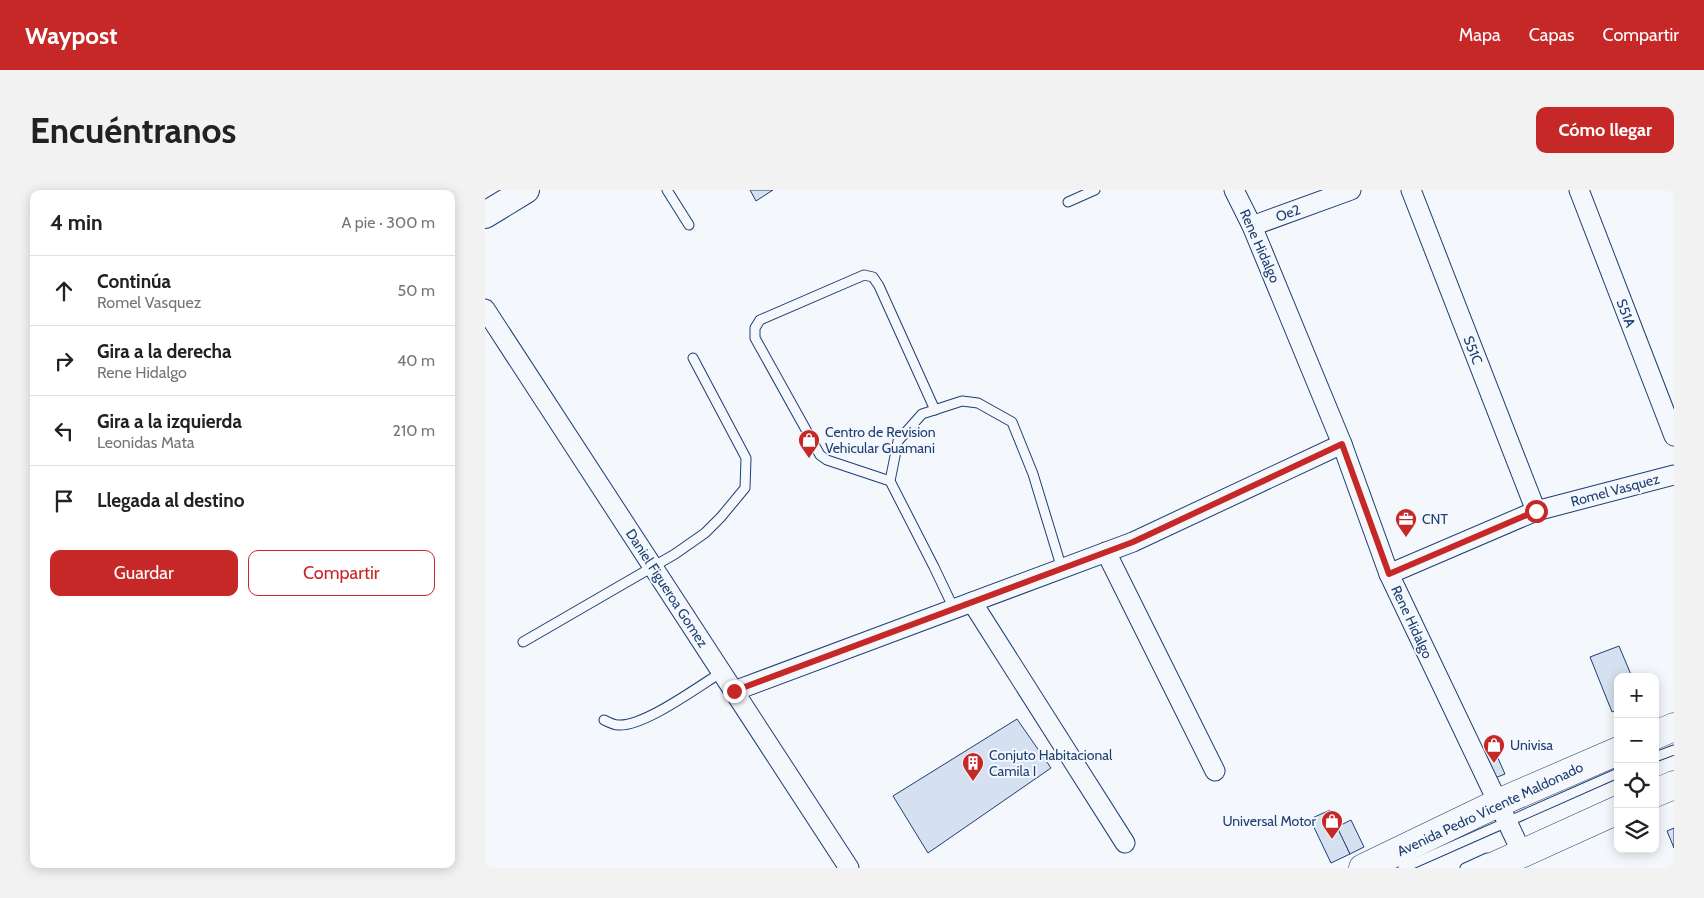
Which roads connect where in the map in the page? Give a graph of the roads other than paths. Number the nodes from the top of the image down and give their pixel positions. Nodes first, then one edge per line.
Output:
1 (526, 190) edge
2 (667, 190) edge
3 (1095, 190) edge
4 (1234, 190) edge
5 (1351, 190) edge
6 (1411, 190) edge
7 (1579, 190) edge
8 (1068, 202) dead end
9 (485, 215) edge
10 (689, 226) dead end
11 (1252, 226) junction
12 (485, 309) edge
13 (693, 358) dead end
14 (935, 410) junction
15 (1674, 436) edge
16 (1342, 444) junction
17 (1674, 475) edge
18 (890, 481) junction
19 (1536, 511) junction
20 (1106, 552) junction
21 (653, 566) junction
22 (1062, 569) junction
23 (1389, 574) junction
24 (972, 602) junction
25 (954, 610) junction
26 (523, 642) dead end
27 (722, 672) junction
28 (734, 691) junction
29 (604, 720) dead end
30 (1674, 726) edge
31 (1659, 733) edge
32 (1674, 750) edge
33 (1614, 753) edge
34 (1659, 756) edge
35 (1215, 771) dead end
36 (1614, 774) edge
37 (1674, 785) edge
38 (1659, 791) edge
39 (1614, 811) edge
40 (1502, 813) junction
41 (1125, 843) dead end
42 (1519, 846) junction
43 (1490, 862) edge
44 (849, 868) edge
45 (1363, 868) edge
46 (1403, 868) edge
47 (1465, 868) edge

1 - 9 street
2 - 10 lane
3 - 8 lane
4 - 11 street, Rene Hidalgo
5 - 11 street, Oe2
6 - 19 street, S51C
7 - 15 street, S51A
11 - 16 street, Rene Hidalgo
12 - 21 street, Daniel Figueroa Gomez
13 - 21 lane
14 - 18 lane
14 - 18 lane
14 - 22 lane
16 - 20 street
16 - 23 street, Rene Hidalgo
17 - 19 street, Romel Vasquez
18 - 25 lane
19 - 23 street, Romel Vasquez
20 - 22 street
20 - 35 street
21 - 26 lane
21 - 27 street, Daniel Figueroa Gomez
22 - 24 street
23 - 40 street, Rene Hidalgo
24 - 25 street
24 - 41 street
25 - 28 street
27 - 28 street, Daniel Figueroa Gomez
27 - 29 lane
28 - 44 street, Daniel Figueroa Gomez
30 - 31 main road
32 - 34 lane
33 - 40 main road, Avenida Pedro Vicente Maldonado
36 - 40 lane
37 - 38 main road
39 - 42 main road
40 - 42 street, Rene Hidalgo
40 - 45 main road, Avenida Pedro Vicente Maldonado
40 - 46 lane
42 - 43 main road
43 - 47 lane

